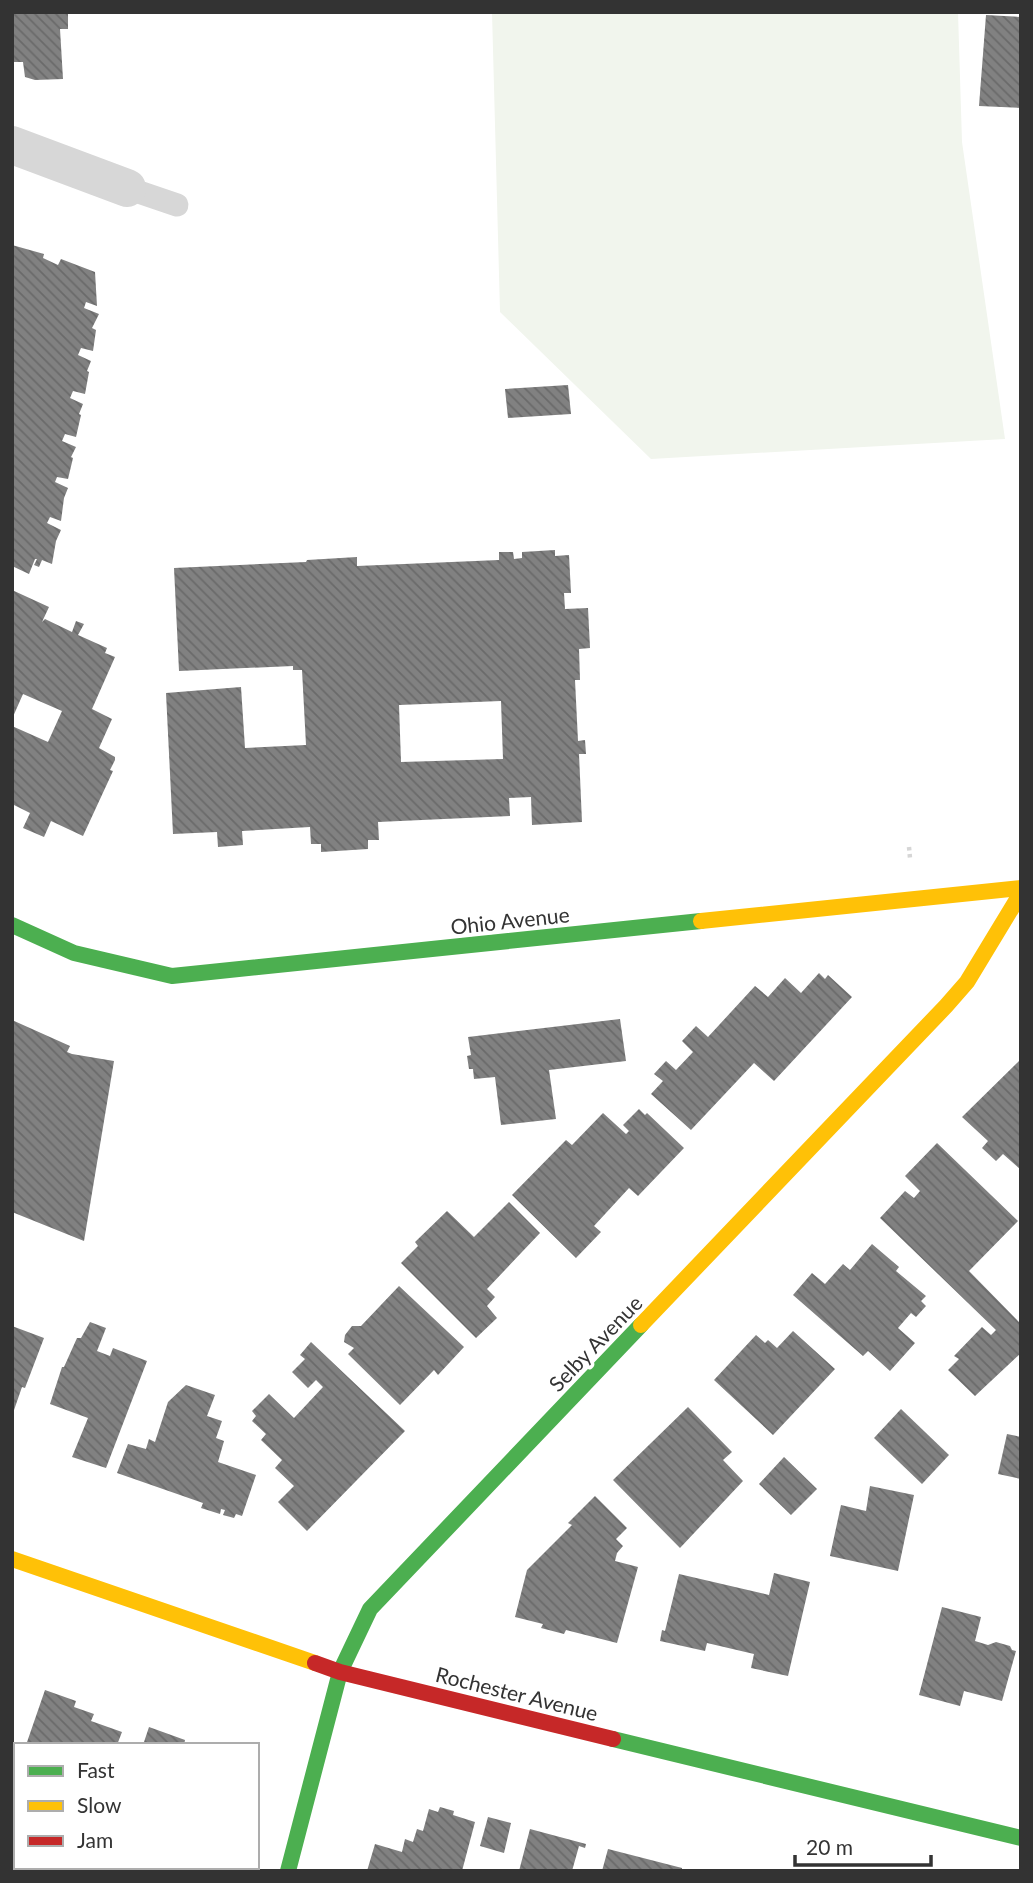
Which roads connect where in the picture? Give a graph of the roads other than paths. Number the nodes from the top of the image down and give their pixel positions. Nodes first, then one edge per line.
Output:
1 (12, 145) edge
2 (127, 188) joint
3 (177, 205) dead end
4 (1021, 891) edge
5 (12, 925) edge
6 (12, 1559) edge
7 (340, 1672) junction
8 (1021, 1838) edge
9 (288, 1871) edge

1 - 2 street
2 - 3 lane
4 - 5 street, Ohio Avenue
4 - 7 street, Selby Avenue
6 - 7 street, Rochester Avenue
7 - 8 street, Rochester Avenue
7 - 9 street, Selby Avenue

